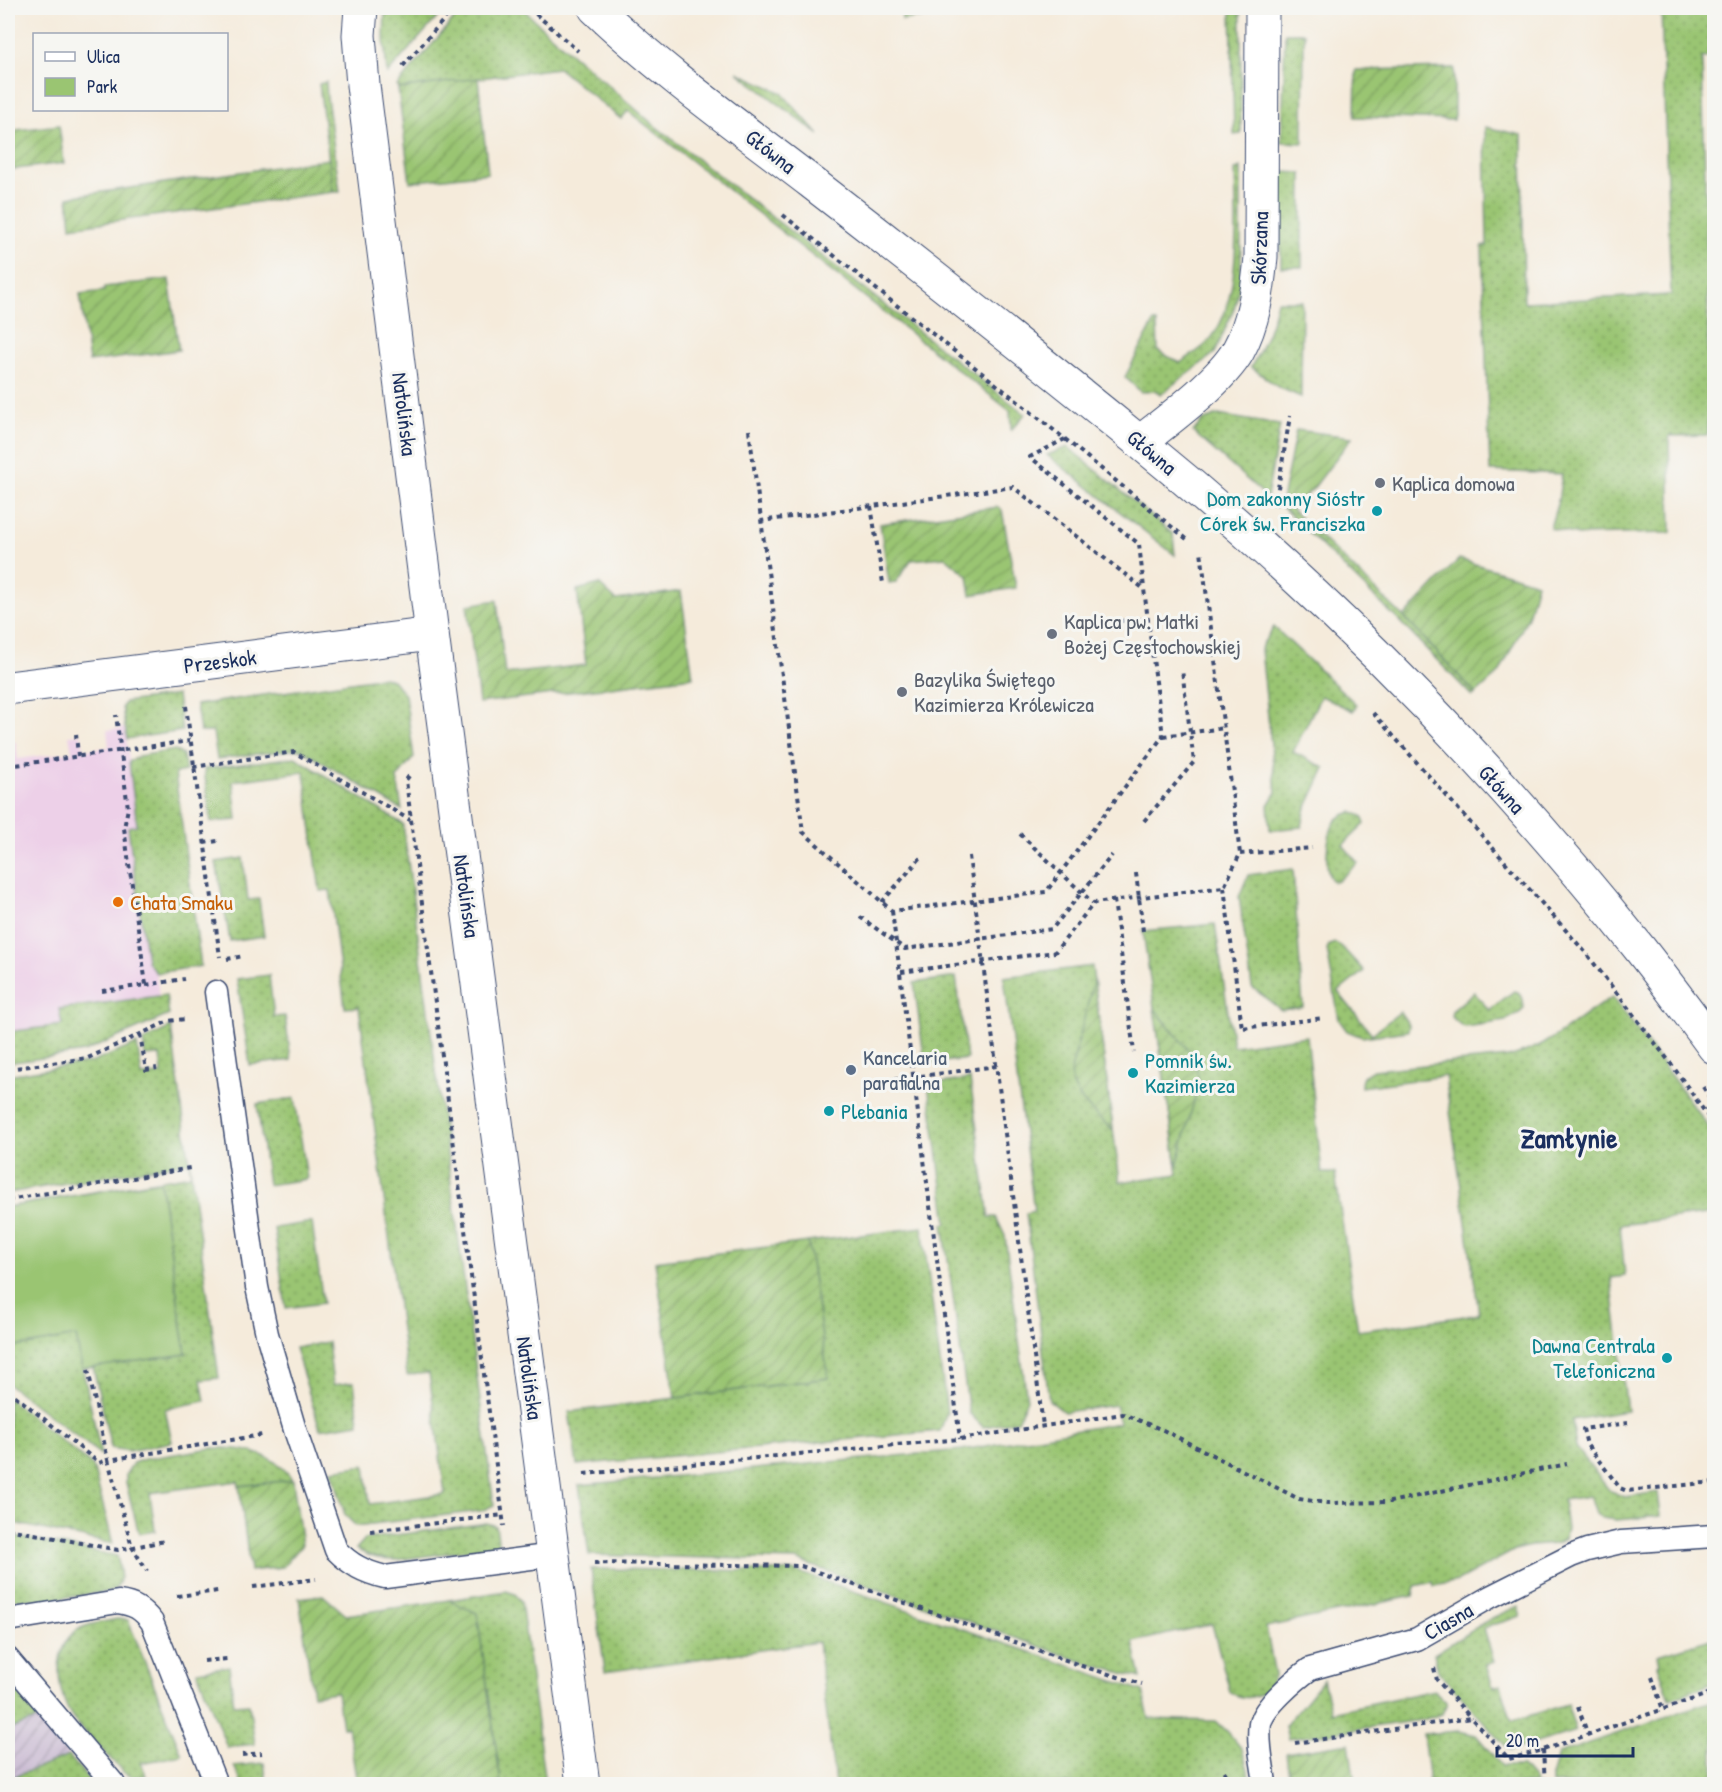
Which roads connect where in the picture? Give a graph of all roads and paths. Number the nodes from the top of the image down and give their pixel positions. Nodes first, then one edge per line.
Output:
1 (361, 8) edge
2 (454, 8) edge
3 (529, 8) edge
4 (595, 8) edge
5 (1262, 8) edge
6 (581, 54) dead end
7 (397, 74) dead end
8 (782, 215) dead end
9 (1290, 416) dead end
10 (749, 430) dead end
11 (1065, 439) junction
12 (1140, 442) junction
13 (871, 506) junction
14 (1274, 516) dead end
15 (761, 521) junction
16 (1201, 551) junction
17 (1209, 558) dead end
18 (883, 583) dead end
19 (1144, 589) junction
20 (1148, 619) junction
21 (1119, 621) dead end
22 (432, 634) junction
23 (1182, 670) dead end
24 (111, 675) junction
25 (8, 688) edge
26 (185, 700) dead end
27 (1366, 707) dead end
28 (1224, 728) junction
29 (1190, 732) junction
30 (76, 734) dead end
31 (1163, 736) junction
32 (190, 741) junction
33 (120, 750) junction
34 (78, 756) junction
35 (8, 766) edge
36 (193, 766) junction
37 (411, 772) dead end
38 (411, 820) junction
39 (1144, 821) dead end
40 (1020, 834) dead end
41 (218, 841) dead end
42 (204, 843) junction
43 (1312, 848) dead end
44 (1240, 854) junction
45 (923, 855) dead end
46 (1112, 855) dead end
47 (969, 856) dead end
48 (1061, 873) junction
49 (1136, 873) dead end
50 (1224, 887) junction
51 (1082, 892) junction
52 (1139, 897) junction
53 (1114, 900) junction
54 (975, 901) junction
55 (882, 902) junction
56 (1094, 903) junction
57 (892, 911) junction
58 (860, 917) dead end
59 (1143, 931) dead end
60 (980, 939) junction
61 (897, 943) junction
62 (244, 956) dead end
63 (220, 960) junction
64 (983, 961) junction
65 (221, 966) dead end
66 (901, 972) junction
67 (190, 978) dead end
68 (146, 985) junction
69 (102, 991) dead end
70 (216, 992) dead end
71 (219, 1015) junction
72 (1324, 1018) dead end
73 (140, 1034) junction
74 (1714, 1047) edge
75 (1134, 1052) dead end
76 (997, 1066) junction
77 (157, 1068) dead end
78 (8, 1069) edge
79 (914, 1077) junction
80 (1696, 1078) dead end
81 (876, 1082) dead end
82 (1714, 1104) edge
83 (1714, 1125) edge
84 (190, 1168) dead end
85 (8, 1200) edge
86 (88, 1370) dead end
87 (1628, 1423) dead end
88 (1043, 1426) junction
89 (295, 1430) junction
90 (960, 1439) junction
91 (1567, 1464) dead end
92 (583, 1474) dead end
93 (1714, 1482) edge
94 (8, 1529) edge
95 (365, 1532) dead end
96 (1714, 1536) edge
97 (165, 1540) dead end
98 (554, 1555) junction
99 (349, 1563) junction
100 (593, 1563) dead end
101 (253, 1587) dead end
102 (218, 1591) dead end
103 (174, 1597) dead end
104 (8, 1620) edge
105 (1430, 1632) junction
106 (8, 1659) edge
107 (1652, 1677) dead end
108 (1142, 1684) dead end
109 (1714, 1692) edge
110 (1578, 1707) dead end
111 (1662, 1710) junction
112 (1471, 1718) junction
113 (1588, 1735) junction
114 (1291, 1743) dead end
115 (1544, 1750) junction
116 (114, 1785) edge
117 (216, 1785) edge
118 (583, 1785) edge
119 (1265, 1785) edge
120 (1545, 1785) edge

1 - 22 street, Natolińska
2 - 7 path
3 - 6 path
4 - 12 street, Główna
5 - 12 street, Skórzana
8 - 11 path
9 - 14 path
10 - 15 path
11 - 16 path
11 - 19 path
12 - 74 street, Główna
13 - 15 path
13 - 18 path
13 - 19 path
15 - 55 path
16 - 17 path
16 - 28 path
19 - 20 path
20 - 21 path
20 - 31 path
22 - 24 street, Przeskok
22 - 98 street, Natolińska
23 - 29 path
24 - 25 street, Przeskok
24 - 33 path
26 - 32 path
27 - 83 path
28 - 29 path
28 - 44 path
29 - 31 path
29 - 39 path
30 - 34 path
31 - 48 path
32 - 33 path
32 - 36 path
33 - 34 path
33 - 68 path
34 - 35 path
36 - 38 path
36 - 42 path
37 - 38 path
38 - 95 path
40 - 48 path
41 - 42 path
42 - 63 path
43 - 44 path
44 - 50 path
45 - 55 path
46 - 51 path
47 - 54 path
48 - 51 path
48 - 54 path
49 - 52 path
50 - 52 path
50 - 72 path
51 - 56 path
51 - 60 path
52 - 53 path
52 - 59 path
53 - 56 path
53 - 75 path
54 - 57 path
54 - 60 path
55 - 57 path
56 - 64 path
57 - 61 path
58 - 61 path
60 - 61 path
60 - 64 path
61 - 66 path
62 - 63 path
63 - 65 path
64 - 66 path
64 - 76 path
66 - 79 path
67 - 68 path
68 - 69 path
70 - 71 lane
71 - 73 path
71 - 89 lane
73 - 77 path
73 - 78 path
76 - 79 path
76 - 88 path
79 - 81 path
79 - 90 path
80 - 82 path
84 - 85 path
86 - 89 path
87 - 93 path
88 - 90 path
88 - 91 path
89 - 99 lane
90 - 92 path
94 - 97 path
96 - 105 lane, Ciasna
98 - 99 lane
98 - 118 street, Natolińska
99 - 101 path
100 - 108 path
102 - 103 path
104 - 117 lane
105 - 112 path
105 - 119 lane, Ciasna
106 - 116 lane
107 - 111 path
109 - 111 path
110 - 113 path
111 - 113 path
112 - 114 path
112 - 115 path
113 - 115 path
115 - 120 path

